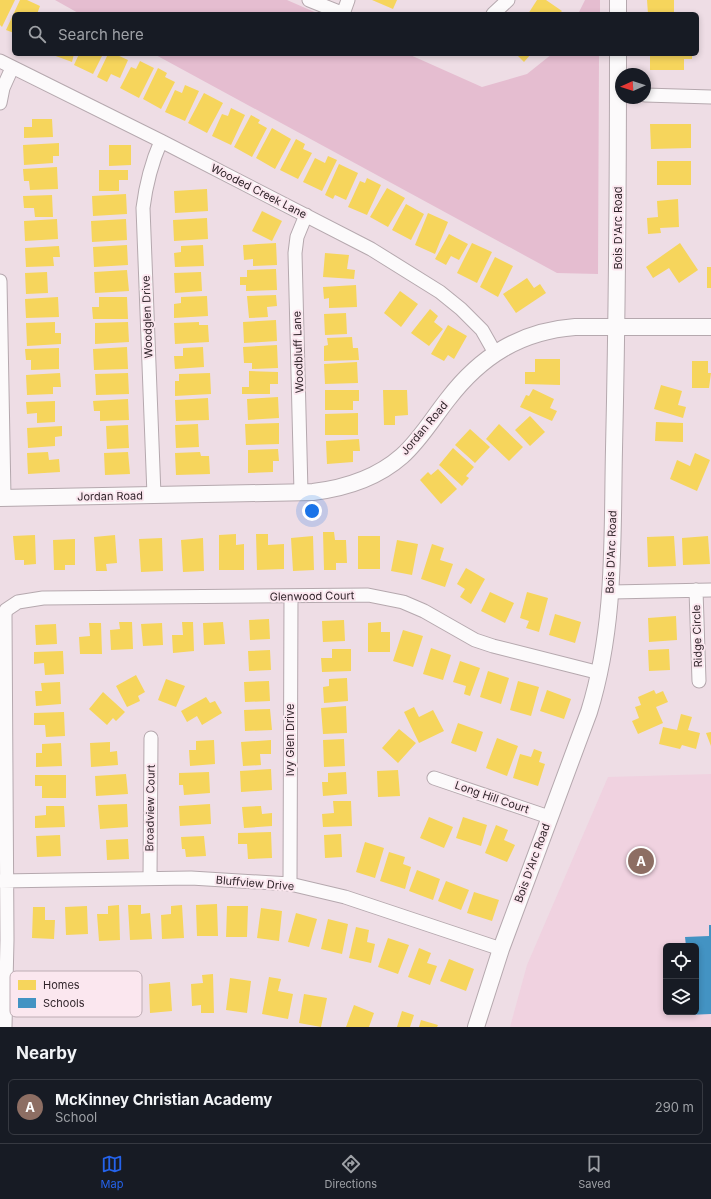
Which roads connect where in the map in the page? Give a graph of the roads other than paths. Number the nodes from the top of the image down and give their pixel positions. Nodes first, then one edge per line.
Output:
1 (309, 0) edge
2 (348, 0) edge
3 (508, 0) edge
4 (618, 0) edge
5 (339, 12) edge
6 (345, 12) edge
7 (496, 12) edge
8 (618, 12) edge
9 (618, 56) edge
10 (0, 61) edge
11 (12, 68) junction
12 (619, 68) edge
13 (651, 95) edge
14 (711, 97) edge
15 (0, 103) edge
16 (620, 104) edge
17 (161, 141) junction
18 (306, 215) junction
19 (0, 282) edge
20 (617, 326) junction
21 (711, 327) edge
22 (495, 353) junction
23 (302, 492) junction
24 (154, 495) junction
25 (2, 498) edge
26 (696, 590) junction
27 (711, 590) edge
28 (610, 592) junction
29 (291, 596) junction
30 (600, 673) junction
31 (699, 681) dead end
32 (151, 738) dead end
33 (434, 778) dead end
34 (549, 817) junction
35 (150, 878) junction
36 (3, 881) edge
37 (290, 884) junction
38 (501, 949) junction
39 (5, 1027) edge
40 (476, 1027) edge

1 - 5 street
2 - 6 street
3 - 7 street
4 - 8 street
9 - 12 street, Bois D'Arc Road
10 - 11 street, Wooded Creek Lane
11 - 15 street
11 - 17 street, Wooded Creek Lane
13 - 14 street
16 - 20 street, Bois D'Arc Road
17 - 18 street, Wooded Creek Lane
17 - 24 street, Woodglen Drive
18 - 22 street, Wooded Creek Lane
18 - 23 street, Woodbluff Lane
19 - 25 street
20 - 21 street, Jordan Road
20 - 22 street, Jordan Road
20 - 28 street, Bois D'Arc Road
22 - 23 street, Jordan Road
23 - 24 street, Jordan Road
24 - 25 street, Jordan Road
26 - 27 street
26 - 28 street
26 - 31 street, Ridge Circle
28 - 30 street, Bois D'Arc Road
29 - 30 street, Glenwood Court
29 - 36 street, Glenwood Court
29 - 37 street, Ivy Glen Drive
30 - 34 street, Bois D'Arc Road
32 - 35 street, Broadview Court
33 - 34 street, Long Hill Court
34 - 38 street, Bois D'Arc Road
35 - 36 street, Bluffview Drive
35 - 37 street, Bluffview Drive
36 - 39 street
37 - 38 street, Bluffview Drive
38 - 40 street, Bois D'Arc Road

